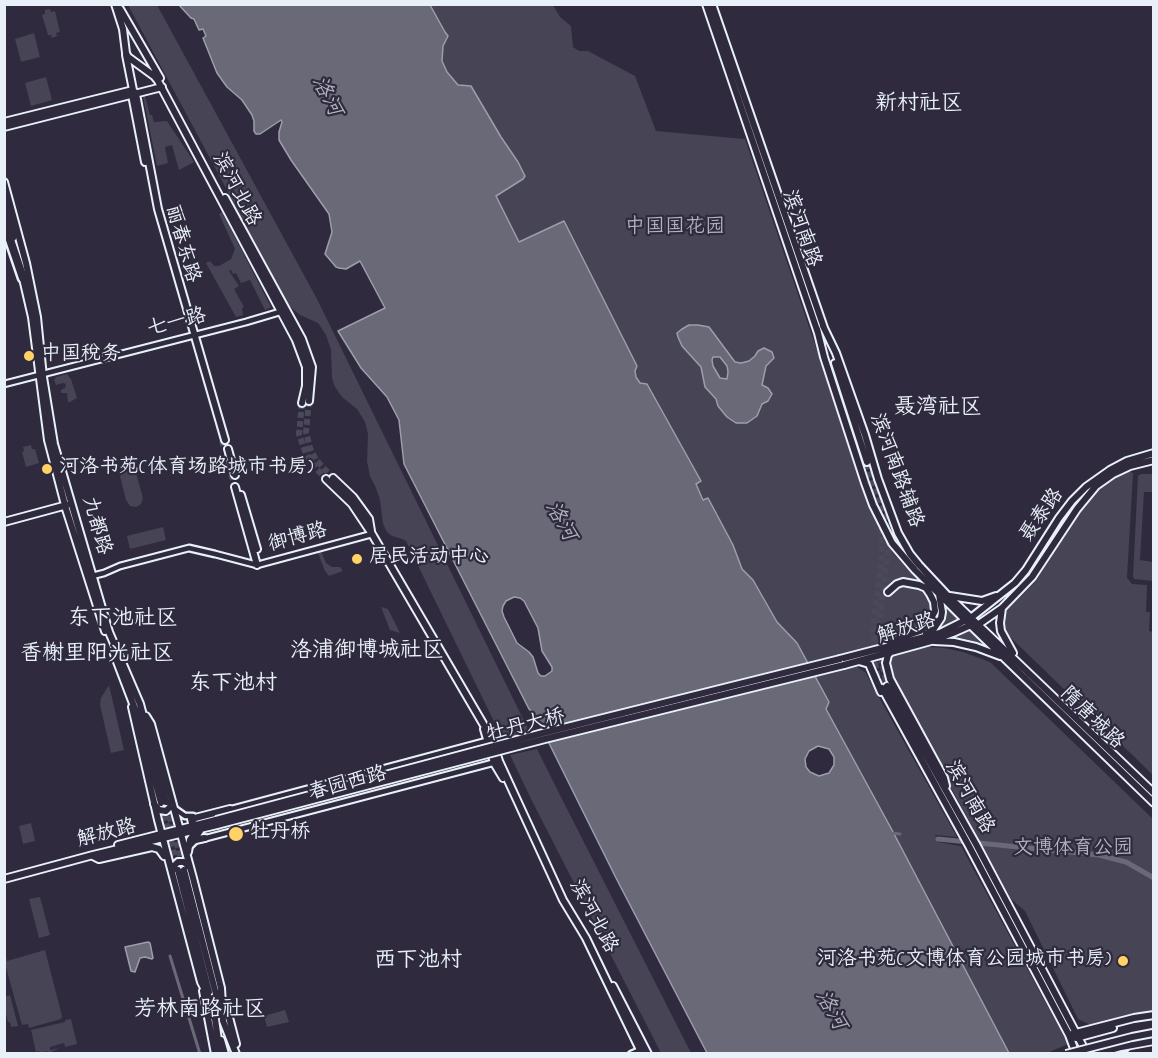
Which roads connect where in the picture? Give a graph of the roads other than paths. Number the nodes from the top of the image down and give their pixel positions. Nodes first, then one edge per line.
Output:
1 (116, 4) edge
2 (704, 4) edge
3 (713, 4) edge
4 (122, 16) junction
5 (714, 21) junction
6 (126, 53) junction
7 (162, 87) junction
8 (134, 92) junction
9 (4, 122) edge
10 (4, 127) edge
11 (4, 182) edge
12 (772, 188) junction
13 (4, 203) edge
14 (4, 222) edge
15 (23, 278) junction
16 (284, 311) junction
17 (820, 328) junction
18 (193, 336) junction
19 (41, 375) junction
20 (4, 384) edge
21 (306, 402) tunnel mouth
22 (223, 440) tunnel mouth
23 (226, 449) tunnel mouth
24 (1154, 453) edge
25 (1154, 460) edge
26 (865, 463) tunnel mouth
27 (233, 474) tunnel mouth
28 (330, 478) tunnel mouth
29 (878, 479) junction
30 (865, 483) junction
31 (237, 486) tunnel mouth
32 (68, 503) junction
33 (4, 520) edge
34 (372, 534) junction
35 (259, 565) junction
36 (92, 576) junction
37 (888, 592) dead end
38 (939, 593) junction
39 (1002, 594) junction
40 (950, 596) junction
41 (1002, 608) junction
42 (969, 621) junction
43 (978, 624) junction
44 (916, 639) junction
45 (931, 641) junction
46 (888, 649) junction
47 (1006, 659) junction
48 (1016, 659) junction
49 (857, 661) junction
50 (842, 662) junction
51 (884, 685) junction
52 (490, 740) junction
53 (497, 762) junction
54 (1154, 793) edge
55 (946, 797) junction
56 (163, 802) junction
57 (1154, 803) edge
58 (175, 809) junction
59 (230, 809) junction
60 (158, 819) junction
61 (216, 823) joint
62 (201, 827) junction
63 (180, 832) junction
64 (162, 836) junction
65 (147, 838) junction
66 (205, 838) junction
67 (188, 852) junction
68 (93, 855) junction
69 (176, 870) junction
70 (192, 873) junction
71 (4, 877) edge
72 (586, 938) junction
73 (201, 981) junction
74 (221, 987) junction
75 (213, 1005) junction
76 (1154, 1017) edge
77 (223, 1021) junction
78 (1153, 1033) edge
79 (1077, 1035) junction
80 (1069, 1038) junction
81 (1154, 1040) edge
82 (1154, 1050) edge
83 (641, 1052) edge
84 (217, 1053) edge
85 (225, 1053) edge
86 (235, 1053) edge
87 (631, 1053) edge
88 (648, 1053) edge
89 (1066, 1053) edge
90 (1076, 1053) edge
91 (1087, 1053) edge
92 (1093, 1053) edge
93 (1132, 1053) edge

1 - 4 main road, 滨河北路
2 - 5 main road, 滨河南路
3 - 5 main road, 滨河南路
4 - 6 main road, 滨河北路
4 - 16 main road, 滨河北路
5 - 12 main road, 滨河南路
5 - 12 main road, 滨河南路
6 - 7 main road, 滨河北路
6 - 8 main road, 丽春东路
7 - 8 main road
7 - 16 main road, 滨河北路
8 - 9 main road
8 - 10 main road
8 - 18 main road, 丽春东路
11 - 19 main road, 九都路
12 - 17 main road, 滨河南路
13 - 15 main road, 九都路
14 - 15 highway
15 - 19 main road, 九都路
16 - 18 street, 七一路
16 - 21 main road, 滨河北路
17 - 26 main road, 滨河南路
17 - 29 main road, 滨河南路辅路
17 - 30 main road, 滨河南路辅路
18 - 19 street, 七一路
18 - 22 main road, 丽春东路
19 - 20 street, 七一路
19 - 32 main road, 九都路
23 - 27 main road
24 - 39 main road, 聂泰路
25 - 41 main road, 聂泰路
28 - 34 main road, 滨河北路
29 - 30 main road
29 - 40 main road, 滨河南路辅路
30 - 38 main road, 滨河南路辅路
31 - 35 main road
32 - 33 main road
32 - 36 main road, 九都路
32 - 56 main road, 九都路
34 - 35 street, 御博路
34 - 52 main road, 滨河北路
35 - 36 street, 御博路
36 - 56 main road, 九都路
37 - 46 main road
38 - 42 main road, 滨河南路辅路
38 - 44 main road
39 - 40 main road
39 - 42 main road, 聂泰路
40 - 42 main road, 滨河南路辅路
41 - 43 main road, 聂泰路
41 - 48 main road
42 - 43 main road, 解放路
42 - 44 main road, 解放路
42 - 45 main road, 解放路
42 - 47 main road, 滨河南路辅路
43 - 48 main road
44 - 46 main road, 解放路
45 - 46 main road, 解放路
45 - 47 main road
46 - 49 main road, 解放路
46 - 50 main road, 解放路
46 - 51 main road
47 - 57 main road, 隋唐城路
48 - 54 main road, 隋唐城路
49 - 50 main road, 解放路
49 - 51 main road
50 - 61 main road, 牡丹大桥, bridge
51 - 55 main road
51 - 55 main road
52 - 53 main road, 滨河北路
52 - 59 street
53 - 66 street, 春园西路
53 - 72 main road, 滨河北路
55 - 79 main road, 滨河南路
55 - 80 main road, 滨河南路
56 - 58 main road
56 - 60 main road
58 - 59 street
58 - 62 main road
58 - 63 main road
59 - 62 main road
60 - 64 main road
60 - 65 main road
61 - 62 main road, 解放路
62 - 63 main road, 解放路
62 - 66 main road
62 - 67 main road
63 - 64 main road, 解放路
63 - 70 main road
64 - 65 main road, 解放路
64 - 68 main road, 解放路
64 - 69 main road
65 - 71 main road, 解放路
66 - 67 street
67 - 70 main road
68 - 69 main road
68 - 71 main road, 解放路
69 - 70 main road
69 - 73 main road
69 - 75 main road
69 - 77 main road
70 - 74 main road
72 - 83 main road, 滨河北路
72 - 88 main road
73 - 75 main road
73 - 84 main road
74 - 77 main road
74 - 86 main road
75 - 84 main road
75 - 85 main road
76 - 79 main road
77 - 86 main road
78 - 89 main road, bridge
79 - 80 main road
79 - 91 main road, 滨河南路
80 - 90 main road, 滨河南路
81 - 92 highway
82 - 93 highway
83 - 87 street

